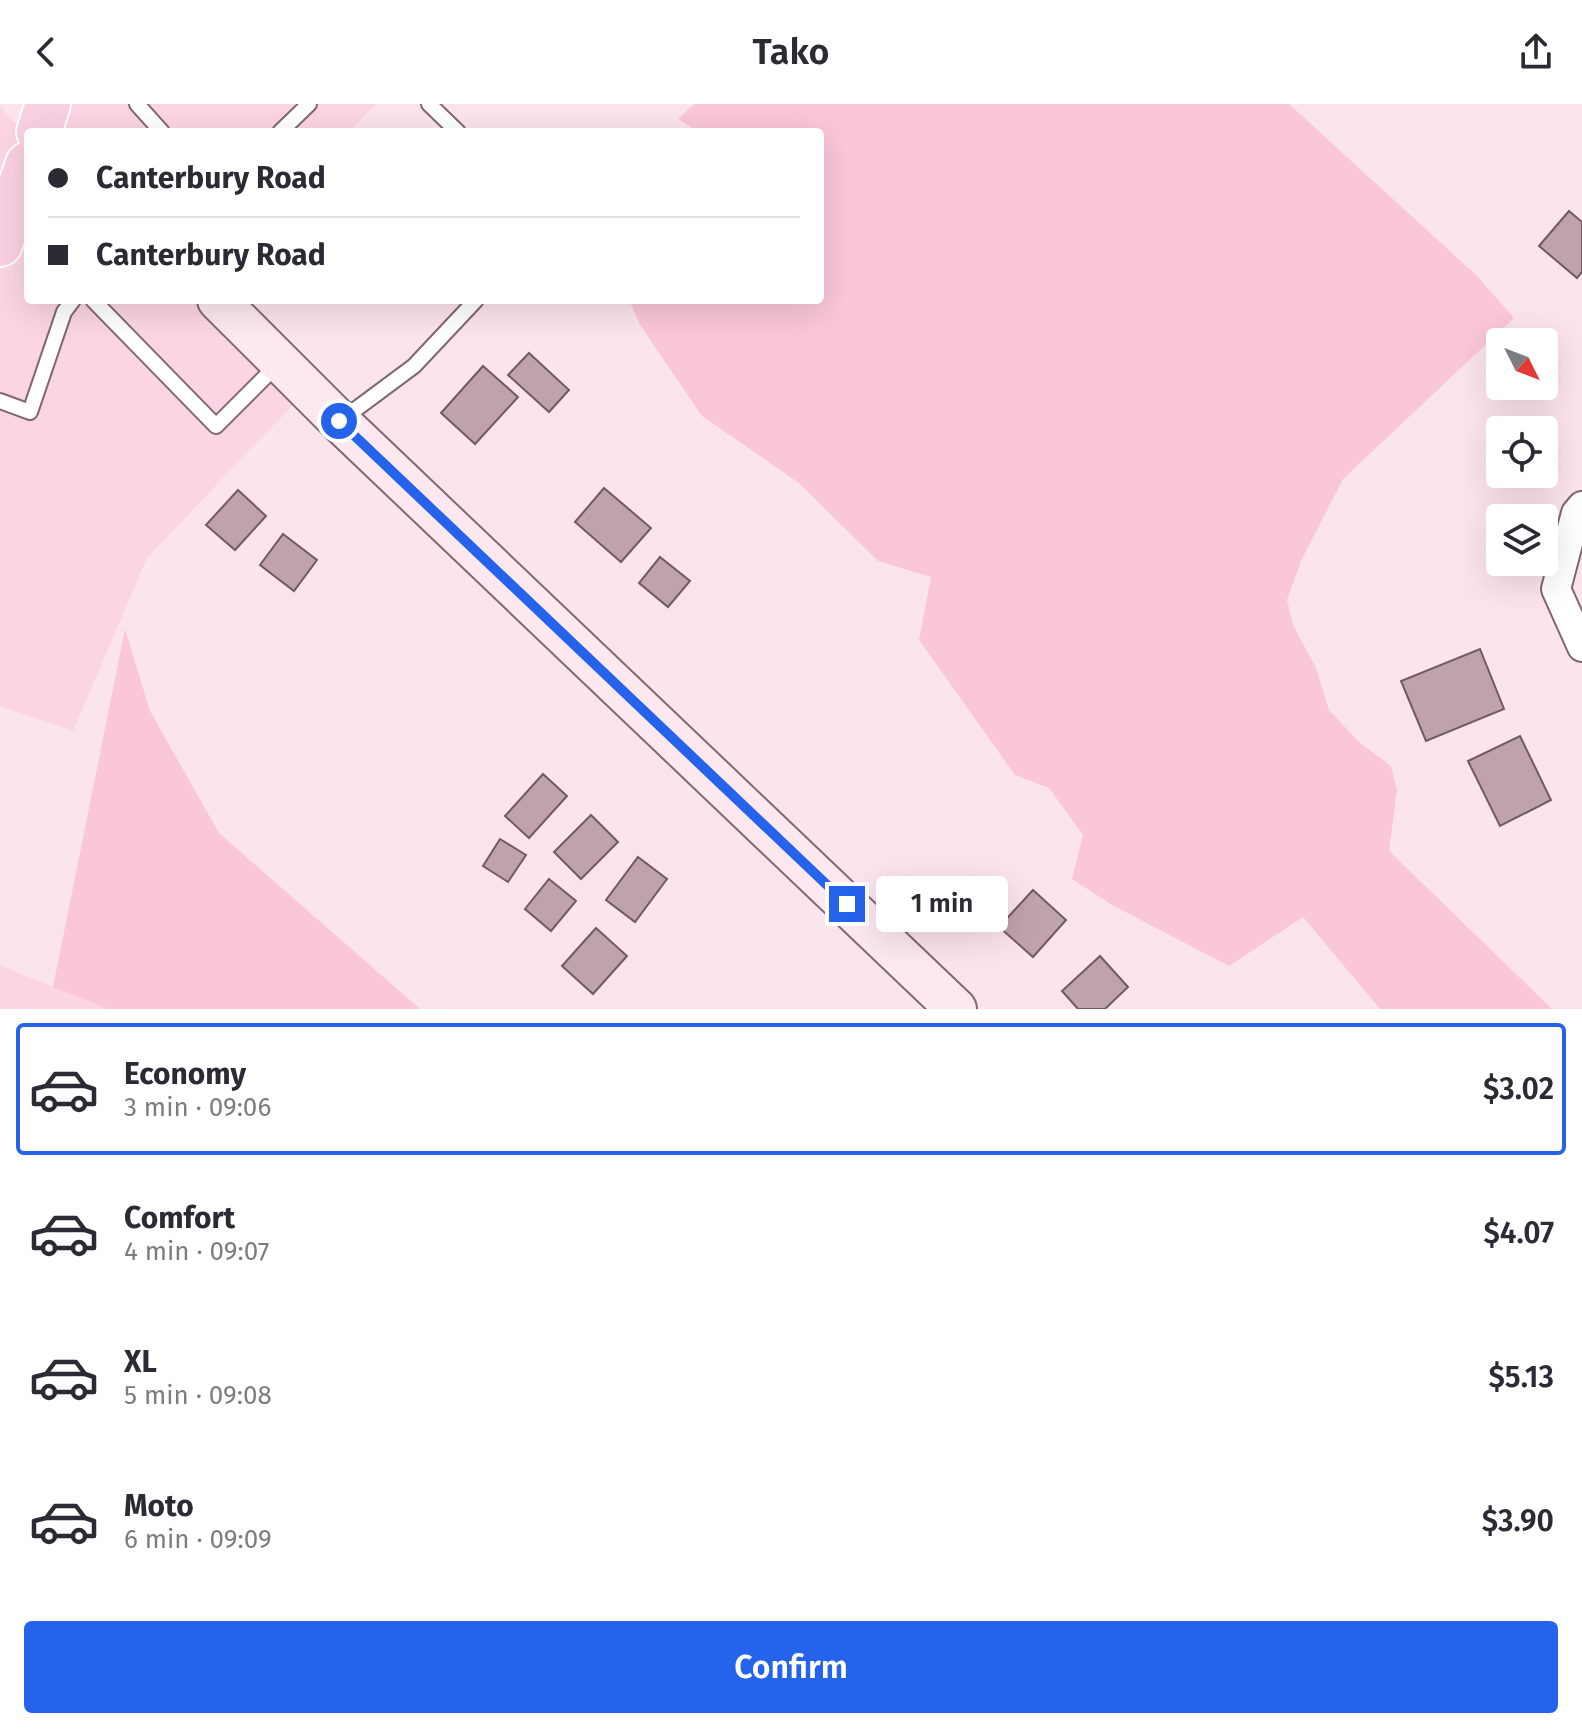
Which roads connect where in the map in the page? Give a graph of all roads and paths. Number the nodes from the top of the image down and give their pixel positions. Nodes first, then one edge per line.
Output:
1 (137, 104) edge
2 (309, 104) edge
3 (429, 104) edge
4 (158, 128) edge
5 (284, 128) edge
6 (454, 128) edge
7 (24, 170) edge
8 (0, 244) edge
9 (70, 304) edge
10 (97, 304) edge
11 (222, 304) edge
12 (472, 304) edge
13 (280, 362) junction
14 (0, 401) edge
15 (339, 421) junction
16 (1582, 506) edge
17 (1582, 647) edge
18 (956, 1009) edge

1 - 4 lane
2 - 5 lane
3 - 6 lane
7 - 8 main road
9 - 14 lane
10 - 13 lane
11 - 13 street
12 - 15 lane
13 - 15 street
15 - 18 street
16 - 17 street

